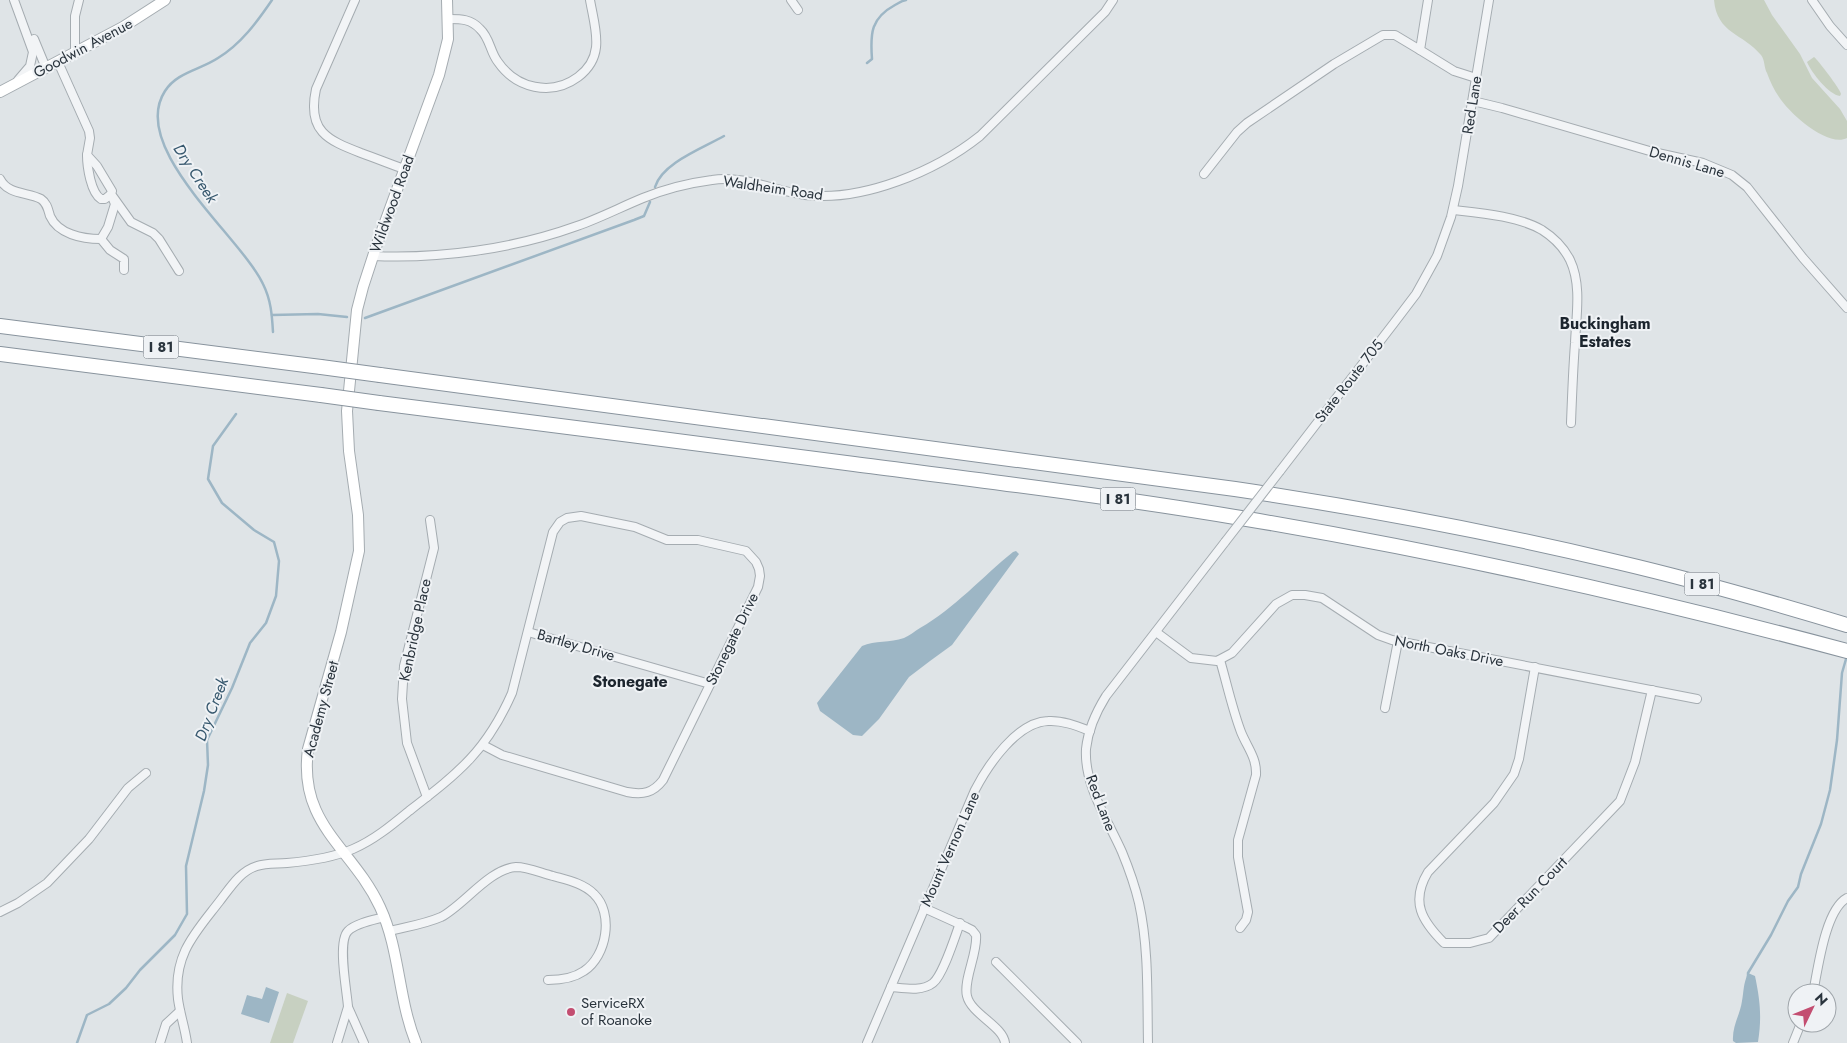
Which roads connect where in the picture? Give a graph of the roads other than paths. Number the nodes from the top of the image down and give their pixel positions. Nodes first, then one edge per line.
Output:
1 (14, 0) edge
2 (20, 0) edge
3 (79, 0) edge
4 (165, 0) edge
5 (355, 0) edge
6 (448, 0) edge
7 (590, 0) edge
8 (791, 0) edge
9 (1113, 0) edge
10 (1428, 0) edge
11 (1489, 0) edge
12 (1812, 0) edge
13 (798, 10) dead end
14 (449, 20) junction
15 (1847, 45) edge
16 (1420, 50) junction
17 (75, 53) junction
18 (58, 62) junction
19 (46, 68) junction
20 (1476, 78) junction
21 (15, 84) junction
22 (0, 92) edge
23 (1473, 101) junction
24 (87, 155) junction
25 (404, 169) junction
26 (1204, 174) dead end
27 (0, 179) edge
28 (111, 194) junction
29 (1453, 210) junction
30 (100, 239) junction
31 (373, 256) junction
32 (124, 270) dead end
33 (179, 271) dead end
34 (1847, 308) edge
35 (0, 326) edge
36 (0, 354) edge
37 (347, 411) joint
38 (1570, 423) dead end
39 (430, 520) dead end
40 (1225, 542) joint
41 (1847, 625) edge
42 (528, 632) junction
43 (1156, 632) junction
44 (1398, 641) junction
45 (1847, 651) edge
46 (1220, 660) junction
47 (1536, 667) junction
48 (710, 684) junction
49 (1652, 690) junction
50 (1697, 699) dead end
51 (1385, 708) dead end
52 (1090, 731) junction
53 (483, 746) junction
54 (146, 773) dead end
55 (427, 797) junction
56 (344, 853) junction
57 (1847, 898) edge
58 (924, 908) junction
59 (0, 912) edge
60 (385, 917) junction
61 (960, 923) junction
62 (1240, 928) dead end
63 (390, 931) junction
64 (996, 962) dead end
65 (548, 980) dead end
66 (1815, 983) edge
67 (891, 987) junction
68 (348, 1007) junction
69 (180, 1011) junction
70 (160, 1043) edge
71 (187, 1043) edge
72 (337, 1043) edge
73 (364, 1043) edge
74 (416, 1043) edge
75 (867, 1043) edge
76 (1005, 1043) edge
77 (1077, 1043) edge
78 (1148, 1043) edge

1 - 21 street
2 - 19 street
3 - 17 street
4 - 17 street, Goodwin Avenue
5 - 25 street
6 - 14 street, Wildwood Road
7 - 14 street
8 - 13 street
9 - 31 street, Waldheim Road
10 - 16 street
11 - 20 street, Red Lane
12 - 15 street
14 - 25 street, Wildwood Road
16 - 20 street
16 - 26 street
17 - 18 street, Goodwin Avenue
18 - 19 street, Goodwin Avenue
18 - 24 street
19 - 21 street, Goodwin Avenue
20 - 23 street, Red Lane
21 - 22 street, Goodwin Avenue
23 - 29 street, Red Lane
23 - 34 street, Dennis Lane
24 - 28 street
24 - 28 street
25 - 31 street, Wildwood Road
27 - 30 street
28 - 30 street
28 - 33 street
29 - 38 street
29 - 40 street, State Route 705, bridge
30 - 32 street
31 - 37 street, Wildwood Road
35 - 41 highway, I 81, bridge
36 - 45 highway, I 81, bridge
37 - 56 street, Academy Street
39 - 55 street, Kenbridge Place
40 - 43 street, Red Lane
42 - 48 street, Bartley Drive
42 - 48 street, Stonegate Drive
42 - 53 street, Stonegate Drive
43 - 46 street
43 - 52 street, Red Lane
44 - 46 street, North Oaks Drive
44 - 47 street, North Oaks Drive
44 - 51 street
46 - 62 street
47 - 49 street, North Oaks Drive
47 - 49 street, Deer Run Court
48 - 53 street, Stonegate Drive
49 - 50 street, North Oaks Drive
52 - 58 street, Mount Vernon Lane
52 - 78 street, Red Lane
53 - 55 street, Stonegate Drive
54 - 59 street
55 - 56 street, Stonegate Drive
56 - 60 street, Academy Street
56 - 69 street, Stonegate Drive
57 - 66 street
58 - 61 street
58 - 67 street, Mount Vernon Lane
60 - 63 street, Academy Street
60 - 68 street
61 - 67 street
61 - 76 street
63 - 65 street
63 - 74 street, Academy Street
64 - 77 street
67 - 75 street, Mount Vernon Lane
68 - 72 street
68 - 73 street
69 - 70 street
69 - 71 street, Stonegate Drive

